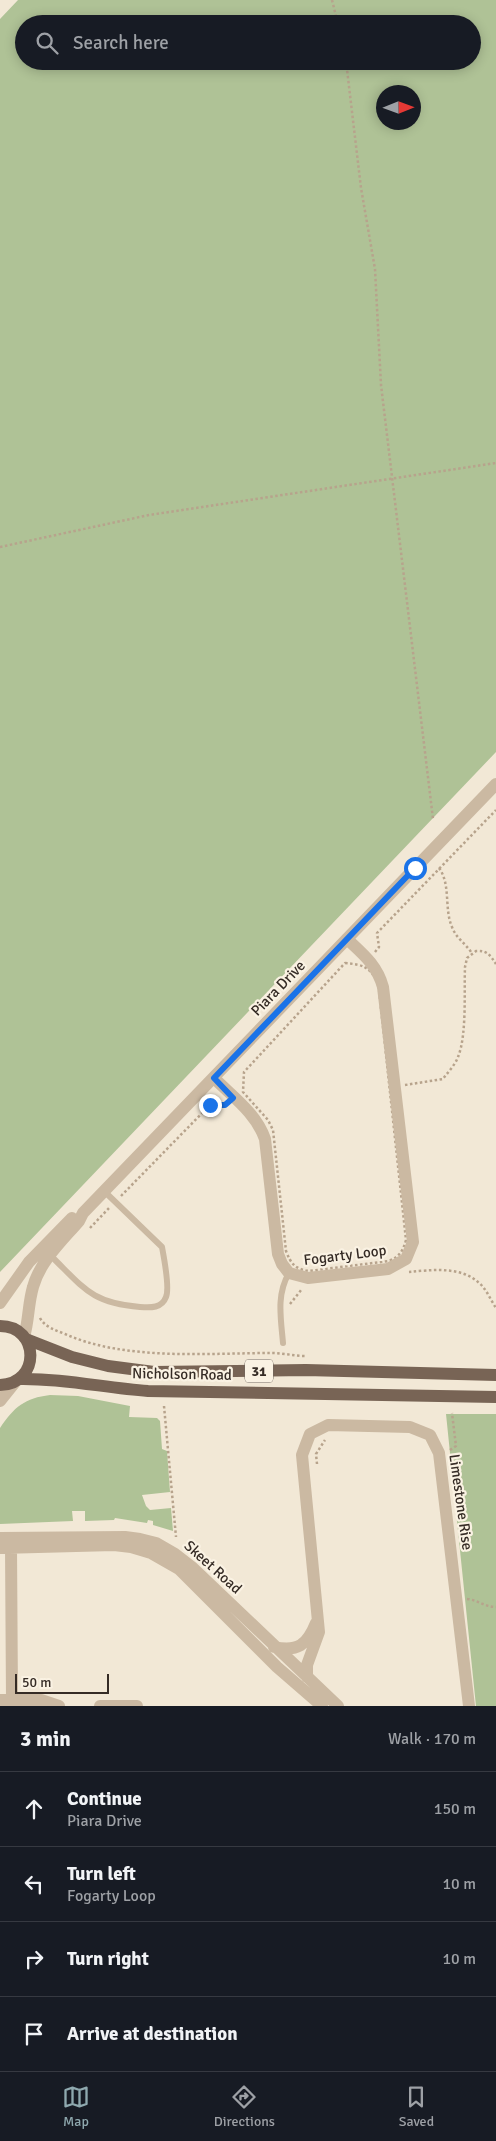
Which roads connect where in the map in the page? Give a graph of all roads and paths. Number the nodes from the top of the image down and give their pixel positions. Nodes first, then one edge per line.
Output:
1 (332, 0) edge
2 (336, 15) edge
3 (347, 70) edge
4 (496, 464) edge
5 (392, 478) junction
6 (0, 548) edge
7 (496, 784) edge
8 (496, 810) edge
9 (433, 819) dead end
10 (439, 868) junction
11 (348, 939) junction
12 (471, 952) junction
13 (368, 959) junction
14 (496, 964) edge
15 (214, 1078) junction
16 (392, 1087) junction
17 (238, 1093) junction
18 (104, 1191) junction
19 (116, 1202) junction
20 (83, 1213) junction
21 (90, 1228) dead end
22 (50, 1255) junction
23 (289, 1273) junction
24 (400, 1274) dead end
25 (304, 1286) dead end
26 (0, 1303) edge
27 (496, 1308) edge
28 (39, 1311) dead end
29 (281, 1318) junction
30 (0, 1326) edge
31 (25, 1338) junction
32 (283, 1343) dead end
33 (313, 1357) dead end
34 (496, 1375) edge
35 (17, 1380) junction
36 (0, 1385) edge
37 (496, 1397) edge
38 (0, 1401) edge
39 (164, 1406) dead end
40 (452, 1413) dead end
41 (328, 1436) dead end
42 (439, 1451) junction
43 (317, 1473) dead end
44 (176, 1537) dead end
45 (0, 1538) edge
46 (6, 1547) edge
47 (457, 1600) junction
48 (496, 1607) edge
49 (316, 1621) junction
50 (274, 1647) junction
51 (307, 1677) junction
52 (6, 1700) edge
53 (59, 1706) edge
54 (100, 1706) edge
55 (137, 1706) edge
56 (322, 1706) edge
57 (338, 1706) edge
58 (469, 1706) edge

1 - 2 path
3 - 5 path
4 - 5 path
5 - 6 path
5 - 9 path
7 - 11 street, Piara Drive
8 - 10 path
10 - 12 path
10 - 13 path
11 - 13 street, Fogarty Loop
11 - 15 street, Piara Drive
12 - 14 path
12 - 16 path
13 - 16 street, Fogarty Loop
15 - 17 street, Fogarty Loop
15 - 18 street, Piara Drive
16 - 17 path
16 - 17 path
16 - 23 street, Fogarty Loop
17 - 19 path
17 - 23 street, Fogarty Loop
18 - 19 lane
18 - 20 street, Piara Drive
19 - 21 path
19 - 22 lane
20 - 22 street, Piara Drive
20 - 26 street, Piara Drive
22 - 31 street, Piara Drive
23 - 29 lane
24 - 27 path
25 - 29 path
28 - 33 path
29 - 32 lane
30 - 31 main road, 31
31 - 34 main road, Nicholson Road / 31
31 - 35 main road
35 - 36 main road, 31
35 - 37 main road, Nicholson Road / 31
35 - 38 street
39 - 44 path
40 - 42 path
41 - 43 path
42 - 47 street, Limestone Rise
42 - 49 street, Limestone Rise
45 - 50 street, Skeet Road
46 - 52 street
46 - 56 street, Skeet Road
47 - 48 path
47 - 58 street, Limestone Rise
49 - 50 street
49 - 51 street, Limestone Rise
50 - 51 street, Skeet Road
51 - 57 street, Skeet Road
52 - 53 street
54 - 55 street

